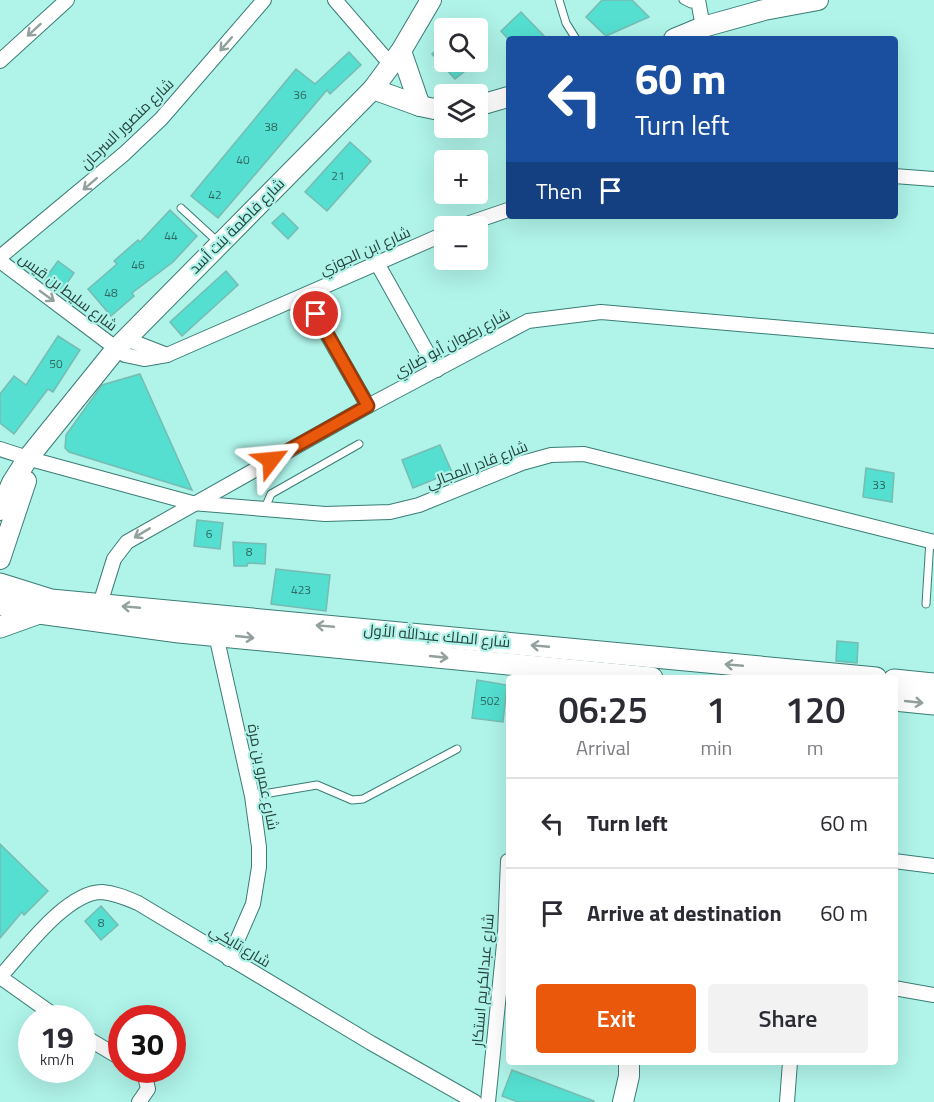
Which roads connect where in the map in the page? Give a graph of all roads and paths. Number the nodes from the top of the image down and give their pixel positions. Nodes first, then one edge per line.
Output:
1 (67, 0) edge
2 (264, 0) edge
3 (335, 0) edge
4 (431, 0) edge
5 (559, 0) edge
6 (683, 0) edge
7 (818, 0) edge
8 (699, 1) edge
9 (783, 3) edge
10 (763, 5) edge
11 (703, 27) junction
12 (574, 36) edge
13 (681, 36) edge
14 (396, 58) junction
15 (0, 61) edge
16 (373, 89) junction
17 (506, 98) edge
18 (488, 103) edge
19 (420, 106) junction
20 (434, 109) edge
21 (898, 176) edge
22 (934, 179) edge
23 (181, 208) dead end
24 (506, 211) edge
25 (488, 217) edge
26 (434, 238) edge
27 (220, 243) junction
28 (0, 259) edge
29 (377, 263) junction
30 (305, 296) junction
31 (934, 341) edge
32 (121, 344) junction
33 (437, 370) junction
34 (368, 406) junction
35 (359, 444) dead end
36 (0, 449) edge
37 (33, 456) junction
38 (192, 503) junction
39 (0, 510) edge
40 (264, 511) junction
41 (932, 541) edge
42 (0, 559) edge
43 (0, 584) edge
44 (0, 604) edge
45 (100, 604) junction
46 (926, 604) dead end
47 (39, 613) junction
48 (0, 627) edge
49 (216, 634) junction
50 (518, 672) edge
51 (584, 675) edge
52 (845, 675) edge
53 (898, 680) edge
54 (934, 684) edge
55 (898, 700) edge
56 (934, 704) edge
57 (457, 749) dead end
58 (252, 796) junction
59 (898, 862) edge
60 (934, 866) edge
61 (506, 944) edge
62 (229, 960) junction
63 (0, 977) edge
64 (898, 989) edge
65 (934, 995) edge
66 (40, 1005) edge
67 (628, 1065) edge
68 (628, 1065) edge
69 (790, 1065) edge
70 (147, 1083) edge
71 (139, 1102) edge
72 (476, 1102) edge
73 (488, 1102) edge
74 (613, 1102) edge
75 (623, 1102) edge
76 (787, 1102) edge

1 -> 15 street
2 -> 28 street, شارع منصور السرحان
3 - 14 street
4 - 14 street, شارع فاطمة بنت أسد
5 - 12 lane
6 - 8 lane
7 - 9 street
8 - 11 street
9 - 10 street
10 - 11 street
11 - 13 street
14 - 16 street, شارع فاطمة بنت أسد
14 - 19 street
16 - 19 street
16 - 27 street, شارع فاطمة بنت أسد
17 - 18 street
19 - 20 street
21 - 22 street
23 - 27 lane
24 - 25 street
26 - 29 street, شارع ابن الجوزي
27 - 32 street, شارع فاطمة بنت أسد
28 -> 32 street, شارع سليط بن قيس
29 - 30 street, شارع ابن الجوزي
29 - 33 street
30 - 32 street, شارع ابن الجوزي
30 - 34 street
31 - 33 street, شارع رضوان أبو ضاري
32 - 37 street, شارع فاطمة بنت أسد
33 - 34 street, شارع رضوان أبو ضاري
34 - 38 street, شارع رضوان أبو ضاري
35 - 40 lane
36 - 37 street, شارع قادر المجالي
37 - 38 street, شارع قادر المجالي
37 - 39 street, شارع فاطمة بنت أسد
37 - 42 street, شارع فاطمة بنت أسد
38 - 40 street, شارع قادر المجالي
38 -> 45 street, شارع رضوان أبو ضاري
40 - 41 street, شارع قادر المجالي
41 - 46 lane
43 - 45 main road, شارع الملك عبدالله الأول
44 - 47 main road, شارع الملك عبدالله الأول
52 -> 45 main road, شارع الملك عبدالله الأول
47 - 48 main road
47 - 49 main road, شارع الملك عبدالله الأول
49 -> 50 main road, شارع الملك عبدالله الأول
49 - 58 street, شارع عمرو بن مرة
50 - 51 main road, شارع الملك عبدالله الأول
53 - 54 main road
55 -> 56 main road
57 - 58 lane
58 - 62 street, شارع عمرو بن مرة
59 - 60 street
61 - 73 street, شارع عبدالكريم استكار
62 - 63 street, شارع تايكي
62 - 72 street, شارع تايكي
63 - 66 street
64 - 65 street
67 - 74 street
68 - 75 street
69 - 76 street
70 - 71 street

